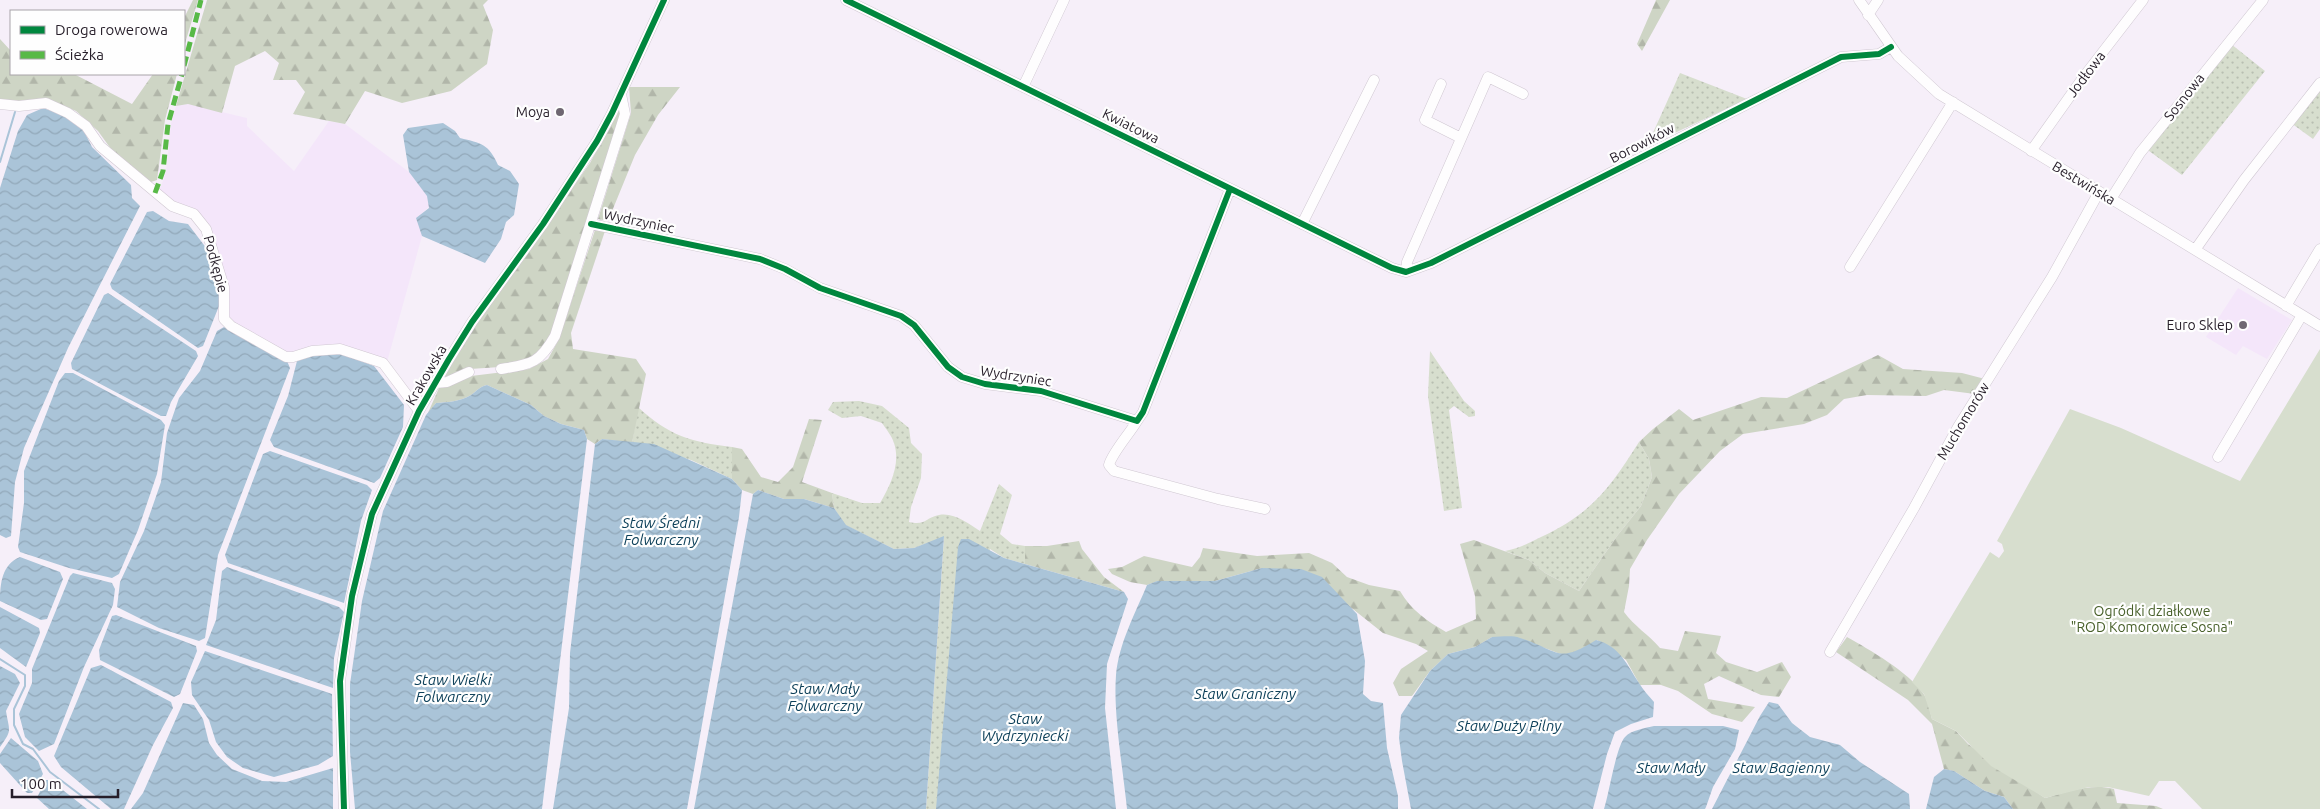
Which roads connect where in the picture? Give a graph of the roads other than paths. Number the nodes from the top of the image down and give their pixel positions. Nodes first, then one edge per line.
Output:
1 (664, 0) edge
2 (846, 0) edge
3 (1064, 0) edge
4 (1859, 0) edge
5 (1878, 0) edge
6 (2143, 0) edge
7 (2263, 0) edge
8 (1868, 15) junction
9 (1891, 47) junction
10 (1374, 80) dead end
11 (2320, 83) edge
12 (1441, 84) dead end
13 (1023, 87) junction
14 (621, 93) junction
15 (1523, 94) dead end
16 (1953, 102) junction
17 (0, 104) edge
18 (1461, 138) junction
19 (2031, 151) junction
20 (1230, 189) junction
21 (2099, 192) junction
22 (2112, 199) junction
23 (591, 224) junction
24 (1302, 224) junction
25 (2320, 249) edge
26 (2195, 250) junction
27 (1850, 266) dead end
28 (1406, 272) junction
29 (2286, 306) junction
30 (2302, 315) junction
31 (2320, 326) edge
32 (501, 370) dead end
33 (470, 372) dead end
34 (436, 383) junction
35 (419, 411) junction
36 (1137, 421) junction
37 (2218, 457) dead end
38 (1265, 509) dead end
39 (1830, 652) dead end
40 (344, 809) edge

1 - 14 street, Krakowska
2 - 13 street, Kwiatowa
3 - 13 street
4 - 8 street, Bestwińska
5 - 8 street
6 - 19 street, Jodłowa
7 - 22 street, Sosnowa
8 - 9 street, Bestwińska
9 - 16 street, Bestwińska
9 - 28 street, Borowików
10 - 24 street
11 - 26 street
12 - 18 street
13 - 20 street, Kwiatowa
14 - 23 street
14 - 34 street, Krakowska
15 - 18 street
16 - 19 street, Bestwińska
16 - 27 street
17 - 35 street, Podkępie
18 - 28 street
19 - 21 street, Bestwińska
20 - 24 street, Kwiatowa
20 - 36 street
21 - 22 street, Bestwińska
21 - 39 street, Muchomorów
22 - 26 street, Bestwińska
23 - 32 street
23 - 36 street, Wydrzyniec
24 - 28 street, Kwiatowa
25 - 29 street
26 - 29 street, Bestwińska
29 - 30 street, Bestwińska
30 - 31 street, Bestwińska
30 - 37 street
33 - 34 street
34 - 35 street, Krakowska
35 - 40 street, Krakowska
36 - 38 street

